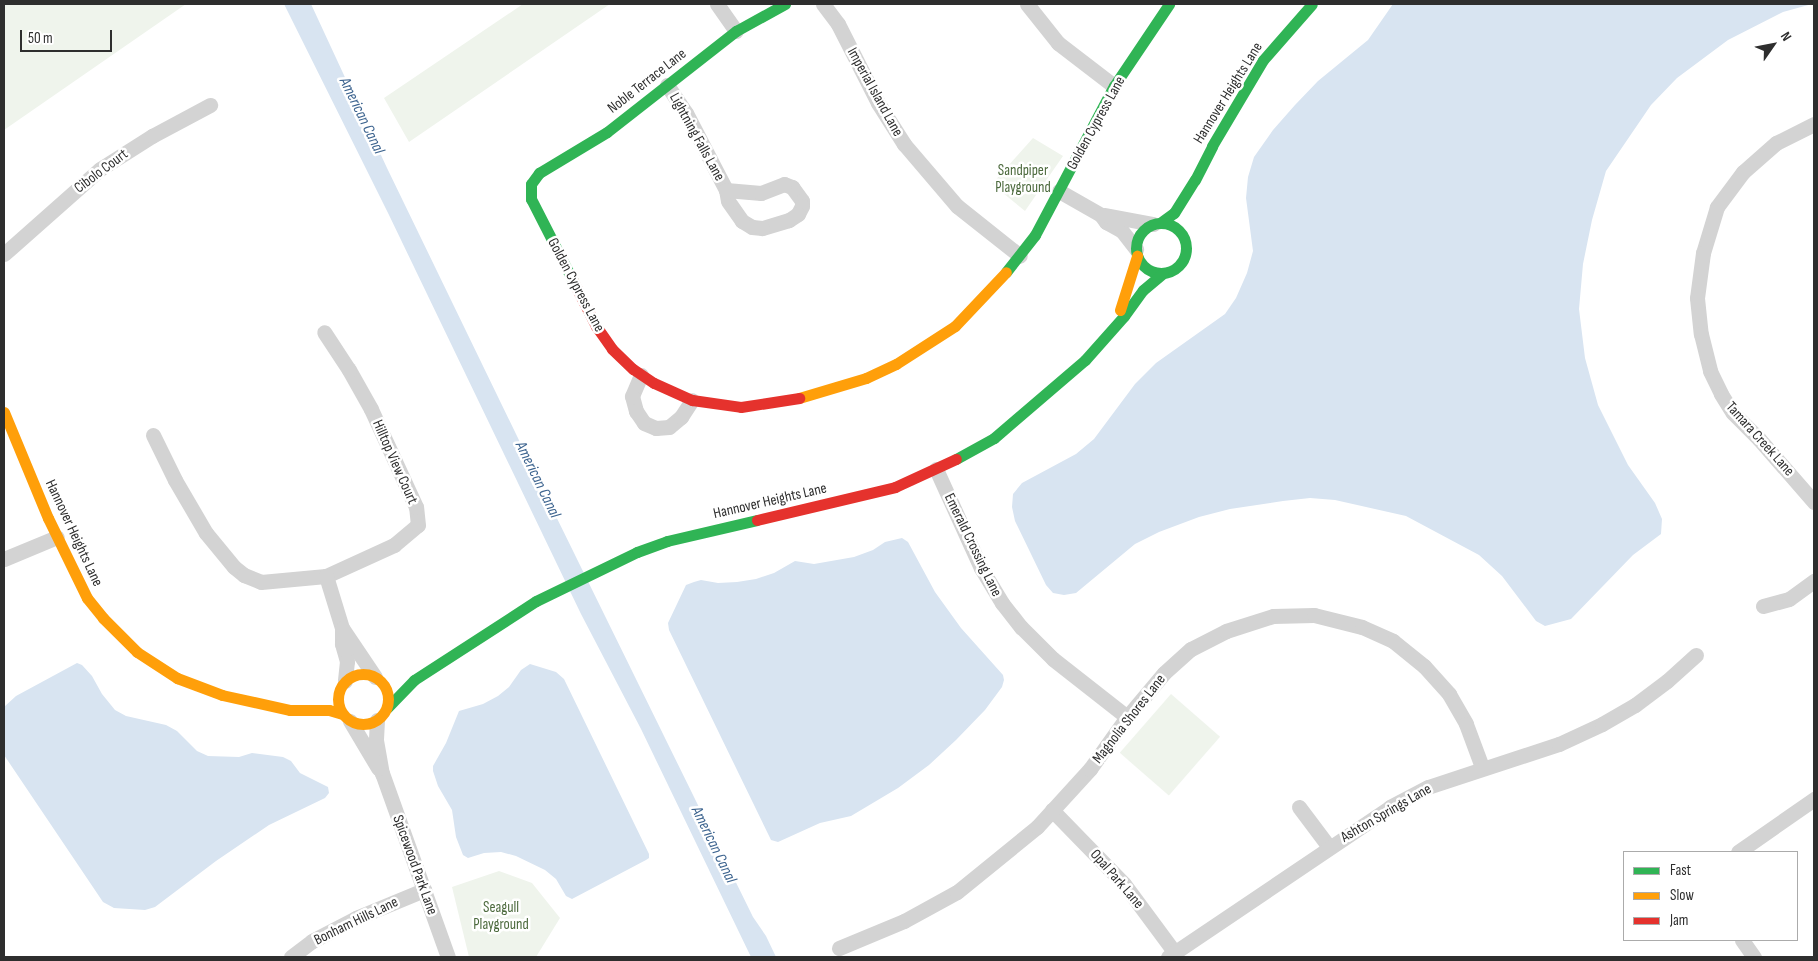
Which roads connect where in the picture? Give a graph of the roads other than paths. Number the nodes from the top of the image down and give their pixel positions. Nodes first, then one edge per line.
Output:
1 (717, 4) edge
2 (785, 4) edge
3 (824, 4) edge
4 (1027, 4) edge
5 (1169, 4) edge
6 (1312, 4) edge
7 (736, 31) junction
8 (667, 85) junction
9 (1114, 86) junction
10 (210, 105) dead end
11 (1814, 124) edge
12 (1195, 180) junction
13 (531, 184) joint
14 (726, 190) junction
15 (1059, 192) junction
16 (1190, 212) dead end
17 (1101, 215) junction
18 (1156, 224) junction
19 (1187, 224) dead end
20 (1185, 241) junction
21 (1137, 252) junction
22 (4, 254) edge
23 (1020, 256) junction
24 (1163, 273) junction
25 (1113, 326) junction
26 (324, 332) dead end
27 (641, 375) junction
28 (692, 400) junction
29 (4, 412) edge
30 (153, 435) dead end
31 (936, 469) junction
32 (1814, 502) edge
33 (57, 538) junction
34 (4, 559) edge
35 (326, 576) junction
36 (1814, 581) edge
37 (1763, 606) dead end
38 (342, 628) junction
39 (1696, 655) dead end
40 (378, 680) junction
41 (414, 680) junction
42 (344, 683) junction
43 (328, 691) dead end
44 (310, 698) dead end
45 (277, 706) junction
46 (387, 708) junction
47 (346, 717) junction
48 (1127, 717) junction
49 (377, 720) junction
50 (1482, 767) junction
51 (382, 773) junction
52 (1814, 799) edge
53 (1299, 807) dead end
54 (1052, 810) junction
55 (1328, 847) junction
56 (1739, 851) edge
57 (424, 890) junction
58 (1743, 941) edge
59 (839, 948) dead end
60 (1172, 955) edge
61 (291, 957) edge
62 (448, 957) edge
63 (1754, 957) edge

1 - 7 street
2 - 7 street, Noble Terrace Lane
3 - 23 street, Imperial Island Lane
4 - 9 street
5 - 9 street, Golden Cypress Lane
6 - 12 street, Hannover Heights Lane
7 - 8 street, Noble Terrace Lane
8 - 13 street, Noble Terrace Lane
8 - 14 street, Lightning Falls Lane
9 - 15 street, Golden Cypress Lane
10 - 22 street, Cibolo Court
11 - 32 street, Tamara Creek Lane
12 - 16 street, Hannover Heights Lane
12 - 18 street, Hannover Heights Lane
13 - 27 street, Golden Cypress Lane
14 - 14 street, Lightning Falls Lane
15 - 17 street
15 - 23 street, Golden Cypress Lane
17 - 18 street
17 - 21 street
18 - 20 street
18 - 21 street, Hannover Heights Lane
19 - 20 street, Hannover Heights Lane
20 - 24 street, Hannover Heights Lane
21 - 24 street
21 - 25 street, Hannover Heights Lane
23 - 28 street, Golden Cypress Lane
24 - 25 street, Hannover Heights Lane
25 - 31 street, Hannover Heights Lane
26 - 35 street, Hilltop View Court
27 - 28 street, Golden Cypress Lane
27 - 28 street
29 - 33 street, Hannover Heights Lane
30 - 35 street, Hilltop View Court
31 - 41 street, Hannover Heights Lane
31 - 48 street, Emerald Crossing Lane
33 - 34 street
33 - 45 street, Hannover Heights Lane
35 - 38 street
36 - 37 street
38 - 40 street
38 - 42 street
39 - 50 street, Ashton Springs Lane
40 - 41 street, Hannover Heights Lane
40 - 42 street
40 - 46 street
41 - 46 street, Hannover Heights Lane
42 - 43 street
42 - 47 street
44 - 45 street, Hannover Heights Lane
45 - 47 street, Hannover Heights Lane
46 - 49 street
47 - 49 street
47 - 51 street, Spicewood Park Lane
48 - 50 street, Magnolia Shores Lane
48 - 54 street, Magnolia Shores Lane
49 - 51 street, Spicewood Park Lane
50 - 55 street, Ashton Springs Lane
51 - 57 street, Spicewood Park Lane
52 - 56 street
53 - 55 street
54 - 59 street, Magnolia Shores Lane
54 - 60 street, Opal Park Lane
55 - 60 street, Ashton Springs Lane
57 - 61 street, Bonham Hills Lane
57 - 62 street, Spicewood Park Lane
58 - 63 street

